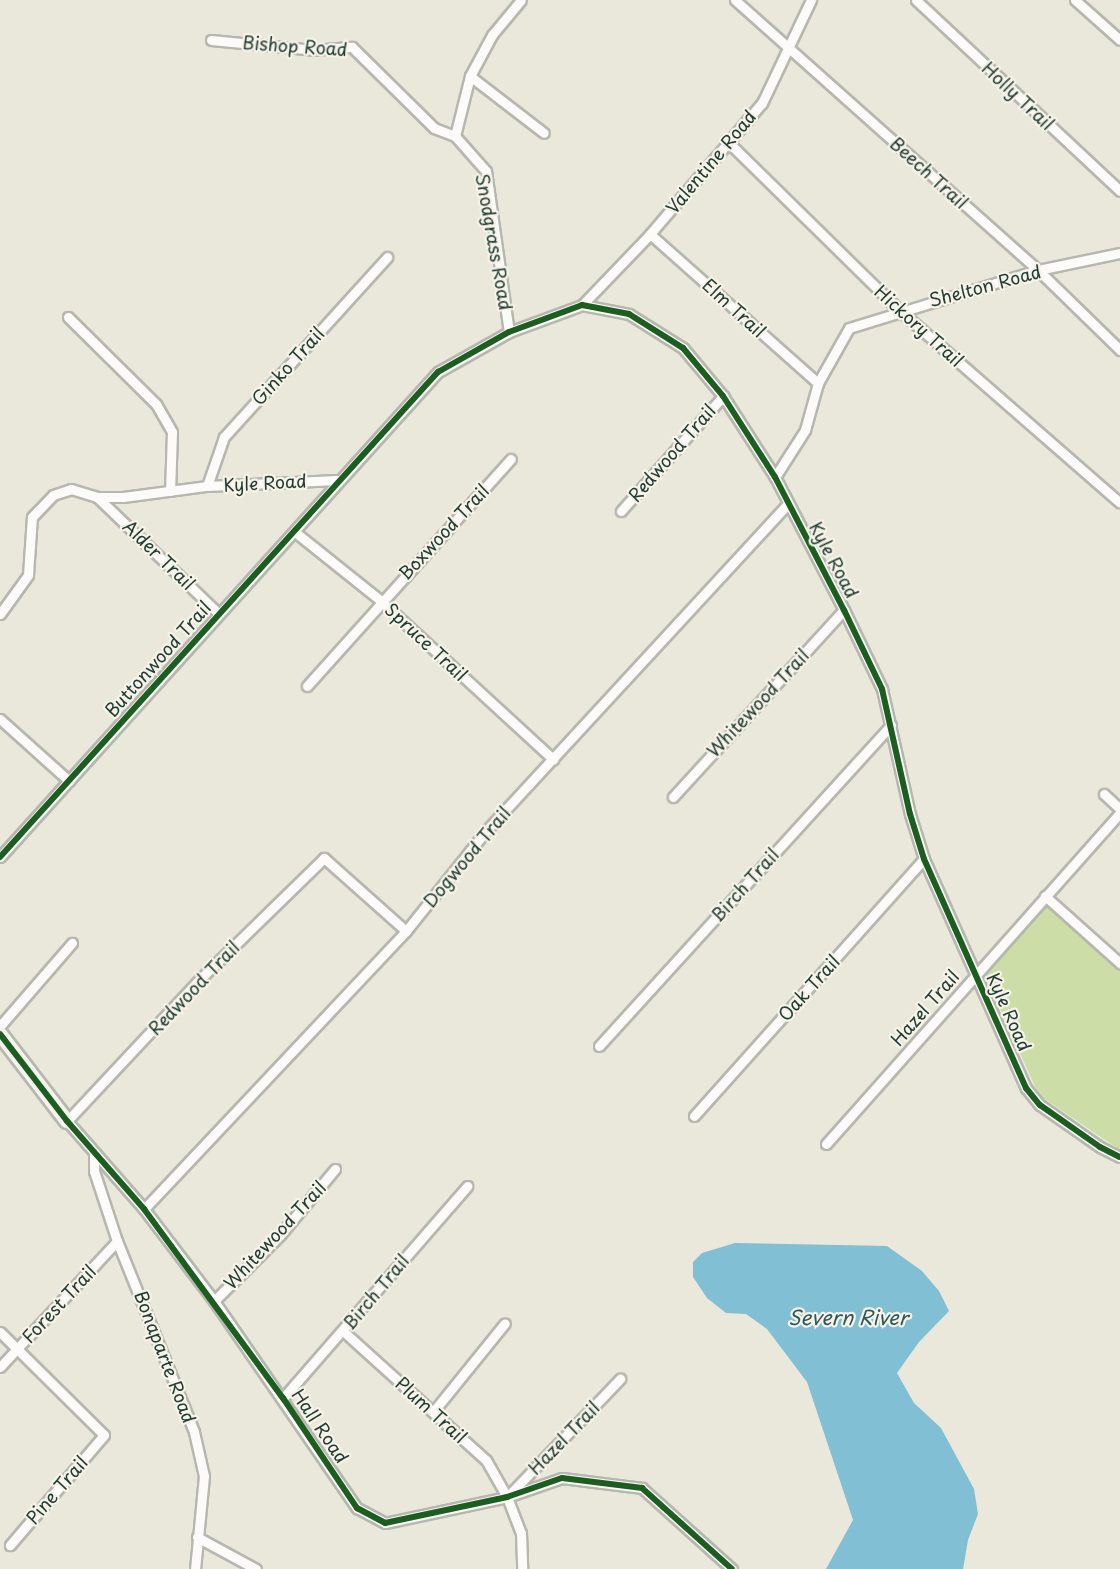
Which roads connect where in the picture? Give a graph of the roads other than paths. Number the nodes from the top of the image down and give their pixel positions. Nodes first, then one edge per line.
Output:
1 (521, 0) edge
2 (735, 0) edge
3 (811, 0) edge
4 (916, 0) edge
5 (1075, 0) edge
6 (211, 40) dead end
7 (1120, 40) edge
8 (787, 47) junction
9 (470, 76) junction
10 (544, 133) dead end
11 (455, 136) junction
12 (726, 140) junction
13 (1120, 191) edge
14 (650, 234) junction
15 (387, 257) dead end
16 (1118, 257) edge
17 (1038, 270) junction
18 (582, 305) junction
19 (899, 310) junction
20 (68, 317) dead end
21 (509, 332) junction
22 (1120, 350) edge
23 (818, 383) junction
24 (723, 396) junction
25 (512, 459) dead end
26 (775, 477) junction
27 (337, 480) junction
28 (207, 486) junction
29 (170, 491) junction
30 (97, 497) junction
31 (1120, 503) edge
32 (788, 505) junction
33 (621, 511) dead end
34 (295, 532) junction
35 (381, 601) junction
36 (844, 610) junction
37 (0, 614) edge
38 (219, 614) junction
39 (307, 686) dead end
40 (0, 719) edge
41 (891, 725) junction
42 (553, 759) junction
43 (69, 781) junction
44 (1104, 794) dead end
45 (673, 797) dead end
46 (1120, 809) edge
47 (1120, 813) edge
48 (0, 857) edge
49 (924, 859) junction
50 (1045, 896) junction
51 (406, 931) junction
52 (72, 943) dead end
53 (1120, 963) edge
54 (975, 974) junction
55 (0, 1026) edge
56 (0, 1034) edge
57 (599, 1046) dead end
58 (694, 1116) dead end
59 (67, 1121) junction
60 (826, 1144) dead end
61 (94, 1152) junction
62 (1120, 1156) edge
63 (335, 1169) dead end
64 (467, 1186) dead end
65 (144, 1209) junction
66 (117, 1241) junction
67 (214, 1301) junction
68 (505, 1323) dead end
69 (343, 1331) junction
70 (0, 1332) edge
71 (18, 1348) junction
72 (0, 1367) edge
73 (620, 1379) dead end
74 (283, 1398) junction
75 (433, 1412) junction
76 (507, 1497) junction
77 (197, 1537) junction
78 (10, 1545) dead end
79 (195, 1569) edge
80 (256, 1569) edge
81 (522, 1569) edge
82 (732, 1569) edge

1 - 9 street
2 - 8 street, Beech Trail
3 - 8 street, Valentine Road
4 - 13 street, Holly Trail
5 - 7 street
6 - 11 street, Bishop Road
8 - 12 street, Valentine Road
8 - 17 street, Beech Trail
9 - 10 street
9 - 11 street
11 - 21 street, Snodgrass Road
12 - 14 street, Valentine Road
12 - 19 street, Hickory Trail
14 - 18 street, Valentine Road
14 - 23 street, Elm Trail
15 - 28 street, Ginko Trail
16 - 17 street, Shelton Road
17 - 19 street, Shelton Road
17 - 22 street, Beech Trail
18 - 21 street
18 - 24 street, Kyle Road
19 - 23 street, Shelton Road
19 - 31 street, Hickory Trail
20 - 29 street
21 - 27 street
23 - 26 street, Shelton Road
24 - 26 street, Kyle Road
24 - 33 street, Redwood Trail
25 - 35 street, Boxwood Trail
26 - 32 street, Kyle Road
27 - 28 street, Kyle Road
27 - 34 street, Buttonwood Trail
28 - 29 street, Kyle Road
29 - 30 street, Kyle Road
30 - 37 street, Kyle Road
30 - 38 street, Alder Trail
32 - 36 street, Kyle Road
32 - 42 street, Dogwood Trail
34 - 35 street, Spruce Trail
34 - 38 street, Buttonwood Trail
35 - 39 street, Boxwood Trail
35 - 42 street, Spruce Trail
36 - 41 street, Kyle Road
36 - 45 street, Whitewood Trail
38 - 43 street, Buttonwood Trail
40 - 43 street
41 - 49 street, Kyle Road
41 - 57 street, Birch Trail
42 - 51 street, Dogwood Trail
43 - 48 street, Buttonwood Trail
44 - 46 street
47 - 50 street, Hazel Trail
49 - 54 street, Kyle Road
49 - 58 street, Oak Trail
50 - 53 street
50 - 54 street, Hazel Trail
51 - 59 street, Redwood Trail
51 - 65 street, Dogwood Trail
52 - 55 street
54 - 60 street, Hazel Trail
54 - 62 street, Kyle Road
56 - 59 street, Hall Road
59 - 61 street, Hall Road
61 - 65 street, Hall Road
61 - 66 street, Bonaparte Road
63 - 67 street, Whitewood Trail
64 - 69 street, Birch Trail
65 - 67 street, Hall Road
66 - 71 street, Forest Trail
66 - 77 street, Bonaparte Road
67 - 74 street, Hall Road
68 - 75 street
69 - 74 street, Birch Trail
69 - 75 street, Plum Trail
70 - 71 street
71 - 72 street, Forest Trail
71 - 78 street, Pine Trail
73 - 76 street, Hazel Trail
74 - 76 street, Hall Road
75 - 76 street, Plum Trail
76 - 81 street, Plum Trail
76 - 82 street, Hall Road
77 - 79 street, Bonaparte Road
77 - 80 street

